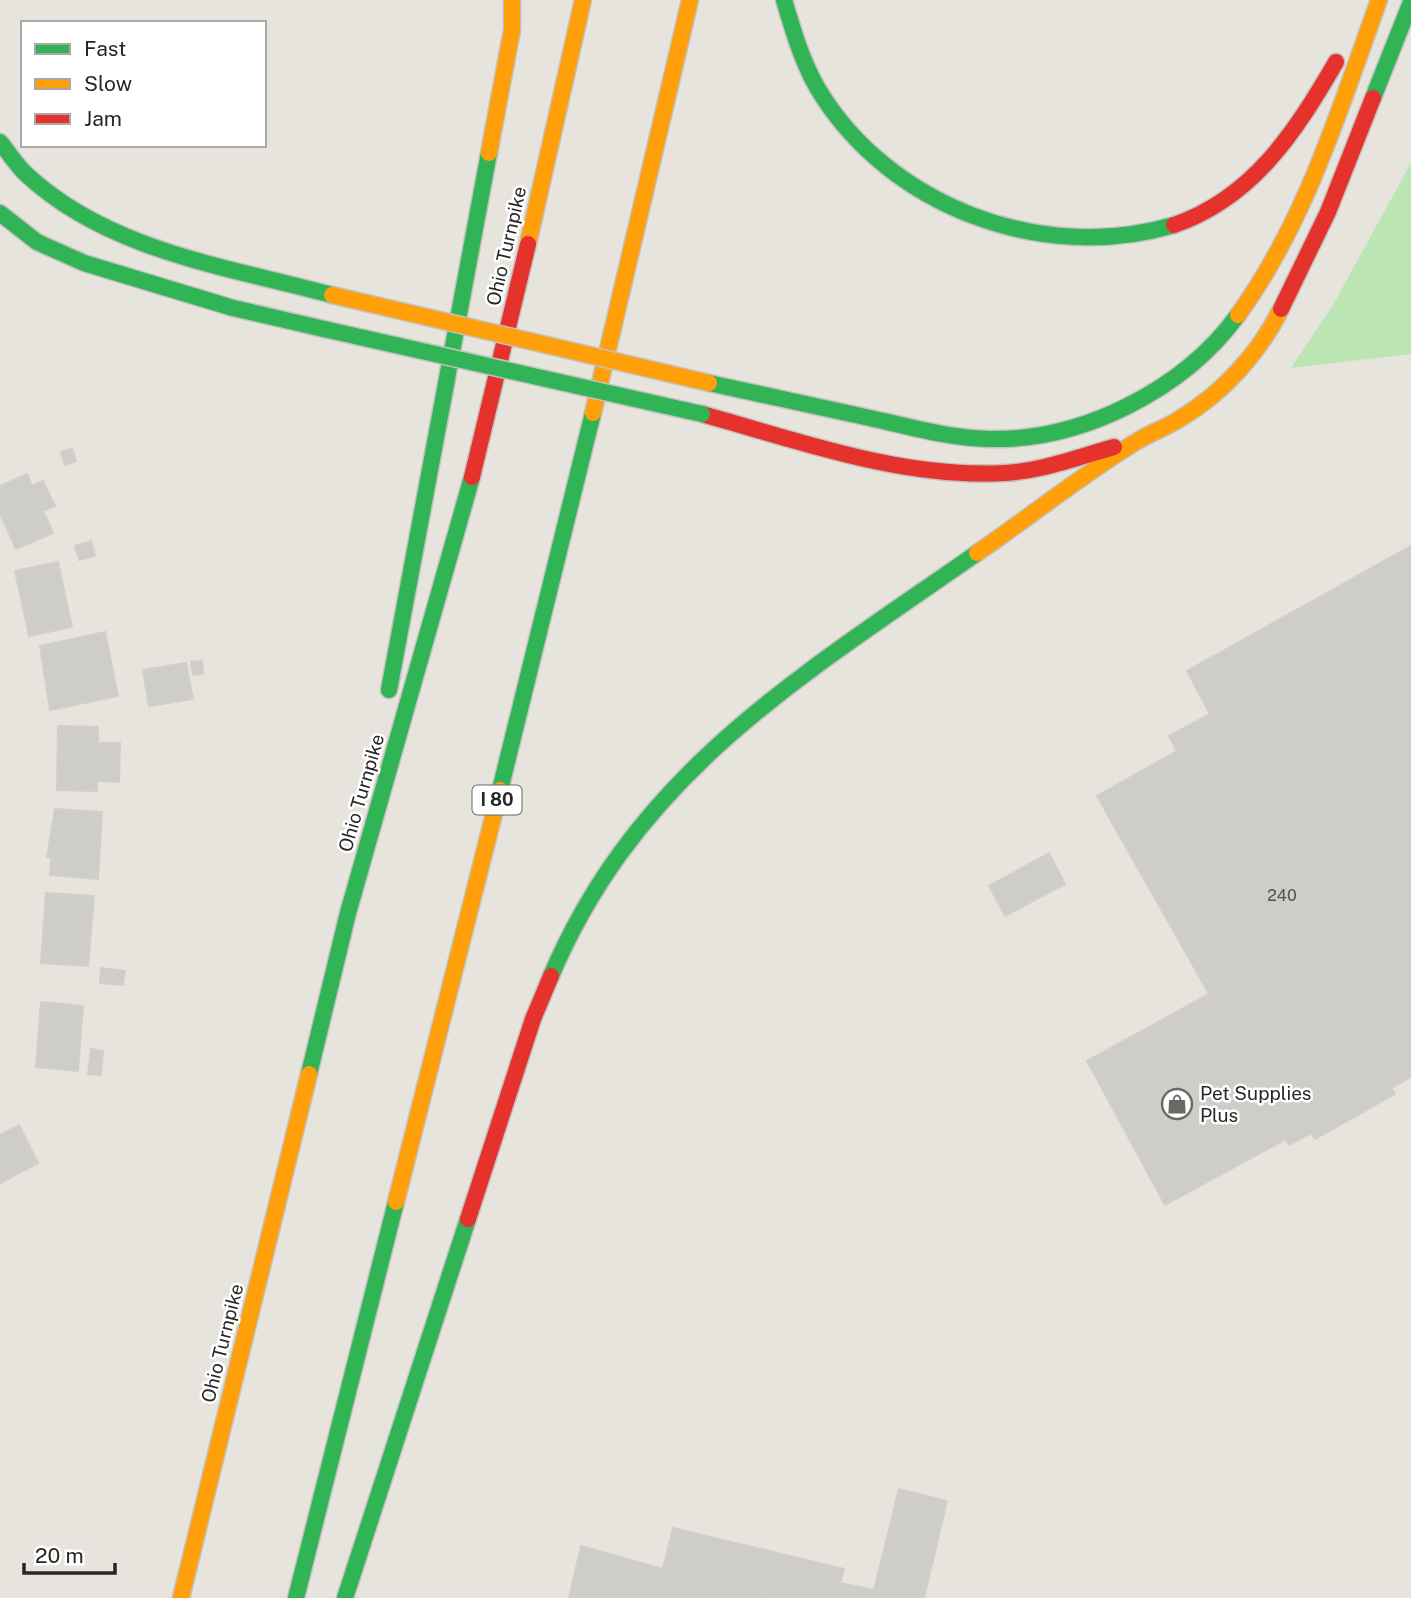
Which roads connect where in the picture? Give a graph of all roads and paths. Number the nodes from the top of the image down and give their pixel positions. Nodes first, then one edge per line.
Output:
1 (512, 0) edge
2 (583, 0) edge
3 (690, 0) edge
4 (784, 0) edge
5 (1372, 0) edge
6 (1379, 0) edge
7 (1411, 2) edge
8 (0, 142) edge
9 (0, 213) edge
10 (1139, 440) junction
11 (386, 708) dead end
12 (381, 735) dead end
13 (348, 913) junction
14 (181, 1598) edge
15 (296, 1598) edge
16 (345, 1598) edge

1 - 11 highway
2 - 13 highway, Ohio Turnpike
3 - 15 highway, I 80
4 - 5 highway
6 - 8 highway, bridge
7 - 10 highway
9 - 10 highway, bridge
10 - 16 highway
12 - 13 highway
13 - 14 highway, Ohio Turnpike

